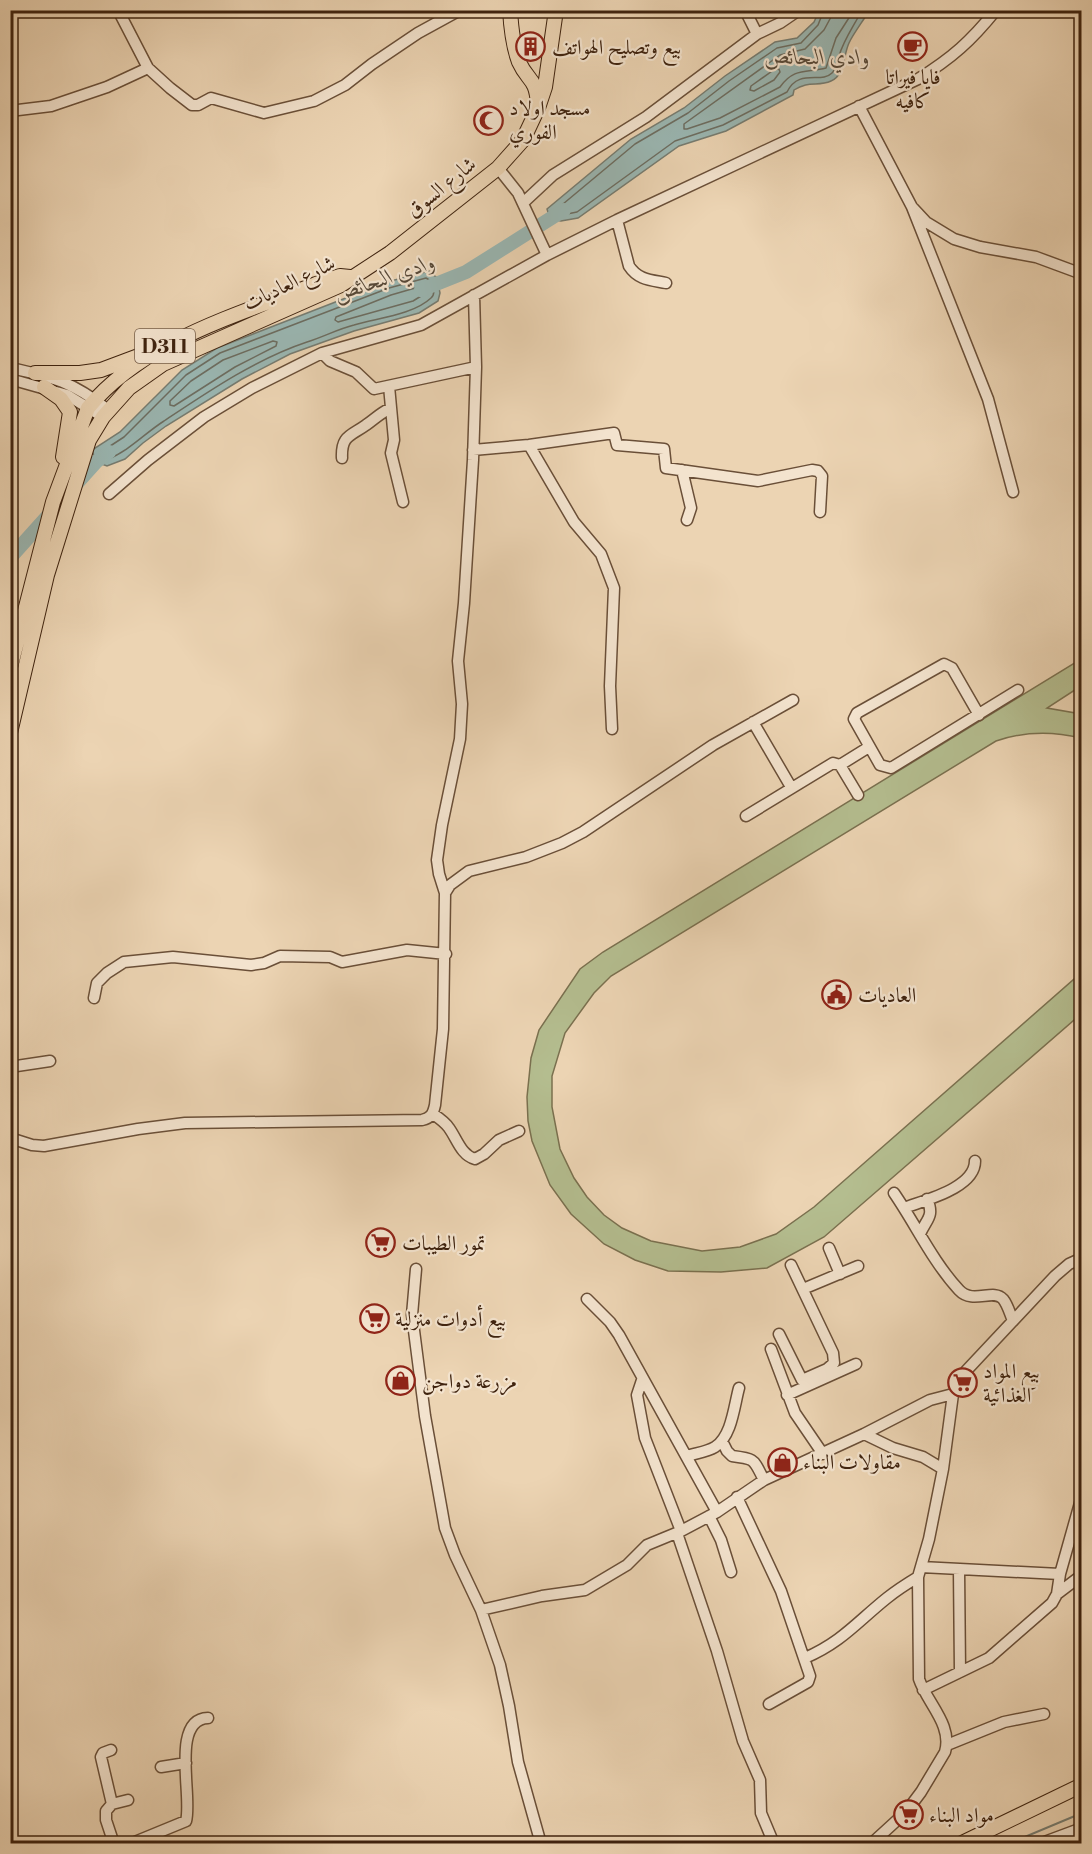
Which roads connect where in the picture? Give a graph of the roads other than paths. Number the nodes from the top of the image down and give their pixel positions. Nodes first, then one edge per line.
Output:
1 (118, 10) edge
2 (460, 10) edge
3 (510, 10) edge
4 (556, 10) edge
5 (745, 10) edge
6 (799, 10) edge
7 (996, 10) edge
8 (757, 34) junction
9 (549, 52) junction
10 (519, 62) junction
11 (148, 68) junction
12 (859, 106) junction
13 (538, 108) junction
14 (10, 111) edge
15 (498, 168) junction
16 (524, 203) junction
17 (912, 207) junction
18 (617, 220) junction
19 (547, 255) junction
20 (1082, 274) edge
21 (352, 277) junction
22 (666, 283) dead end
23 (474, 295) junction
24 (157, 349) junction
25 (322, 353) junction
26 (476, 367) junction
27 (10, 368) edge
28 (35, 373) junction
29 (10, 379) edge
30 (389, 386) junction
31 (44, 387) junction
32 (92, 404) junction
33 (391, 408) junction
34 (106, 413) junction
35 (529, 445) junction
36 (473, 450) junction
37 (342, 458) dead end
38 (681, 470) junction
39 (63, 473) junction
40 (1013, 492) dead end
41 (110, 494) dead end
42 (403, 502) dead end
43 (820, 512) dead end
44 (687, 520) dead end
45 (10, 669) edge
46 (1018, 690) dead end
47 (794, 700) dead end
48 (978, 715) junction
49 (753, 722) junction
50 (612, 729) dead end
51 (10, 733) edge
52 (869, 747) junction
53 (840, 765) junction
54 (791, 787) junction
55 (858, 795) dead end
56 (746, 816) dead end
57 (445, 893) junction
58 (446, 954) junction
59 (94, 998) dead end
60 (50, 1061) dead end
61 (10, 1067) edge
62 (433, 1114) junction
63 (519, 1131) dead end
64 (10, 1138) edge
65 (975, 1161) dead end
66 (894, 1193) dead end
67 (927, 1199) junction
68 (904, 1208) junction
69 (920, 1234) junction
70 (829, 1248) dead end
71 (1082, 1258) edge
72 (791, 1265) dead end
73 (858, 1266) dead end
74 (416, 1269) dead end
75 (840, 1274) junction
76 (803, 1289) junction
77 (587, 1299) dead end
78 (1013, 1321) junction
79 (779, 1334) dead end
80 (771, 1349) dead end
81 (856, 1364) dead end
82 (642, 1380) junction
83 (739, 1388) dead end
84 (953, 1394) junction
85 (787, 1395) junction
86 (864, 1434) junction
87 (722, 1441) junction
88 (823, 1454) junction
89 (687, 1456) junction
90 (943, 1469) junction
91 (764, 1480) junction
92 (1082, 1496) edge
93 (737, 1497) junction
94 (713, 1514) junction
95 (679, 1532) junction
96 (959, 1569) junction
97 (731, 1572) dead end
98 (920, 1572) junction
99 (1060, 1574) junction
100 (1082, 1575) edge
101 (1057, 1594) junction
102 (481, 1610) junction
103 (805, 1659) junction
104 (960, 1672) junction
105 (923, 1690) junction
106 (768, 1704) dead end
107 (1044, 1714) dead end
108 (208, 1718) dead end
109 (947, 1745) junction
110 (111, 1750) dead end
111 (186, 1763) junction
112 (161, 1767) dead end
113 (1082, 1785) edge
114 (128, 1800) dead end
115 (111, 1804) junction
116 (1082, 1828) edge
117 (114, 1844) edge
118 (130, 1844) edge
119 (541, 1844) edge
120 (774, 1844) edge
121 (871, 1844) edge
122 (960, 1844) edge
123 (1039, 1844) edge

1 - 11 street
2 - 11 street
3 - 10 main road
4 - 9 main road, D311
5 - 8 street
6 - 8 street
7 - 12 street
8 - 16 street
9 - 10 main road
9 - 13 main road, D311
10 - 13 main road
11 - 14 street
12 - 17 street
12 - 18 street
13 - 15 main road, شارع السوق / D311
15 - 16 street
15 - 21 main road, شارع السوق / D311
16 - 19 street
17 - 20 street
17 - 40 street
18 - 19 street
18 - 22 street
19 - 23 street
21 - 24 main road, شارع العاديات / D311
21 - 34 main road, شارع العاديات / D311
23 - 25 street
23 - 26 street
24 - 28 main road
24 - 32 main road, شارع العاديات / D311
25 - 30 street
25 - 41 street
26 - 30 street
26 - 36 street
27 - 28 street
28 - 32 street
29 - 31 street
30 - 33 street
31 - 32 street
31 - 39 main road
32 - 34 street
32 - 39 main road, شارع العاديات / D311
33 - 37 street
33 - 42 street
34 - 51 main road, شارع العاديات / D311
35 - 36 street
35 - 38 street
35 - 50 street
36 - 57 street
38 - 43 street
38 - 44 street
39 - 45 main road, شارع العاديات / D311
46 - 48 street
47 - 49 street
48 - 52 street
48 - 52 street
49 - 54 street
49 - 57 street
52 - 53 street
53 - 54 street
53 - 55 street
54 - 56 street
57 - 58 street
58 - 59 street
58 - 62 street
60 - 61 street
62 - 63 street
62 - 64 street
65 - 67 street
66 - 68 street
67 - 68 street
67 - 69 street
68 - 69 street
69 - 78 street
70 - 75 street
71 - 78 street
72 - 76 street
73 - 75 street
74 - 102 street
75 - 76 street
76 - 79 street
77 - 82 street
78 - 84 street
80 - 85 street
81 - 85 street
82 - 89 street
82 - 95 street
83 - 87 street
84 - 86 street
84 - 90 street
85 - 88 street
86 - 88 street
86 - 90 street
87 - 89 street
87 - 91 street
88 - 91 street
89 - 94 street
90 - 98 street
91 - 93 street
92 - 99 street
93 - 94 street
93 - 103 street
94 - 95 street
94 - 97 street
95 - 102 street
95 - 120 street
96 - 98 street
96 - 99 street
96 - 104 street
98 - 103 street
98 - 105 street
99 - 101 street
100 - 101 street
101 - 104 street
102 - 119 street
103 - 106 street
104 - 105 street
105 - 109 street
107 - 109 street
108 - 111 street
109 - 121 street
110 - 115 street
111 - 112 street
111 - 118 street
113 - 122 main road
114 - 115 street
115 - 117 street
116 - 123 street

